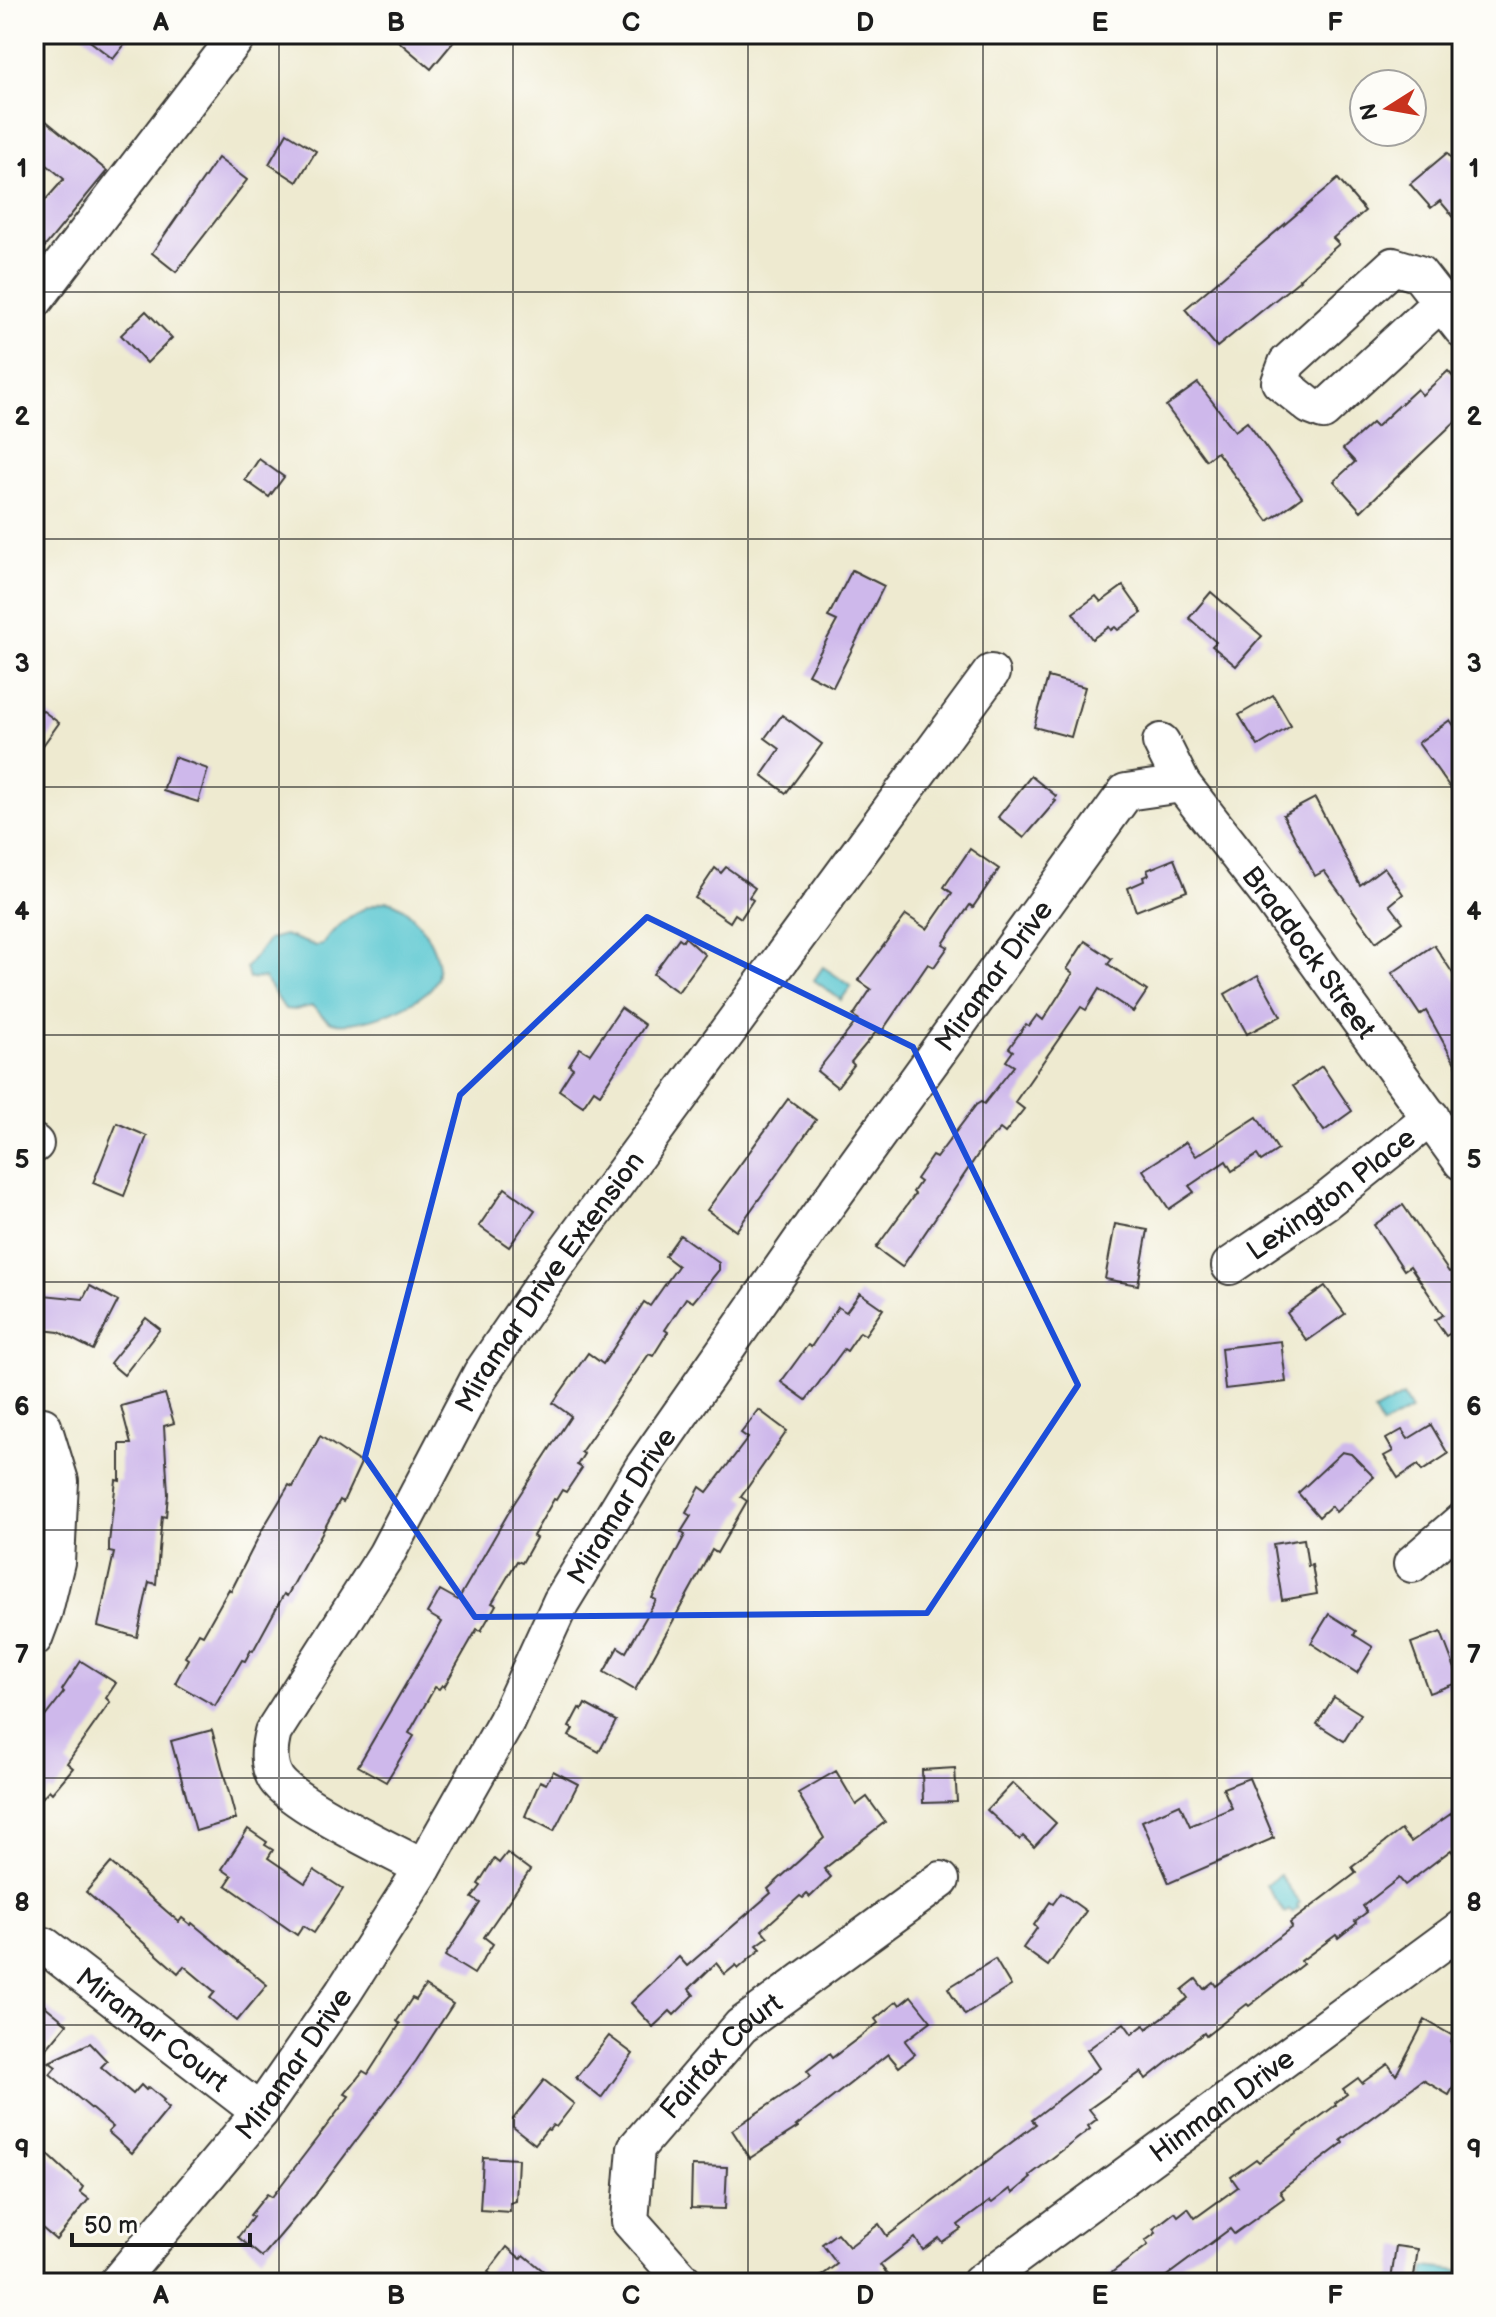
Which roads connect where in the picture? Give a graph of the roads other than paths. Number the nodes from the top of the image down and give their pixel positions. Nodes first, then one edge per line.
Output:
1 (239, 34) edge
2 (34, 301) edge
3 (991, 673) dead end
4 (1161, 742) dead end
5 (1182, 784) junction
6 (1431, 1117) junction
7 (1462, 1162) edge
8 (1230, 1266) dead end
9 (43, 1426) dead end
10 (1462, 1521) edge
11 (1412, 1564) dead end
12 (34, 1638) edge
13 (423, 1868) junction
14 (941, 1880) dead end
15 (1461, 1930) edge
16 (45, 1946) dead end
17 (260, 2112) junction
18 (117, 2283) edge
19 (685, 2283) edge
20 (980, 2283) edge

1 - 2 street
3 - 13 street, Miramar Drive Extension
4 - 5 street, Braddock Street
5 - 6 street, Braddock Street
5 - 13 street, Miramar Drive
6 - 7 street, Braddock Street
6 - 8 street, Lexington Place
9 - 12 street
10 - 11 street
13 - 17 street, Miramar Drive
14 - 19 street, Fairfax Court
15 - 20 street, Hinman Drive
16 - 17 street, Miramar Court
17 - 18 street, Miramar Drive

